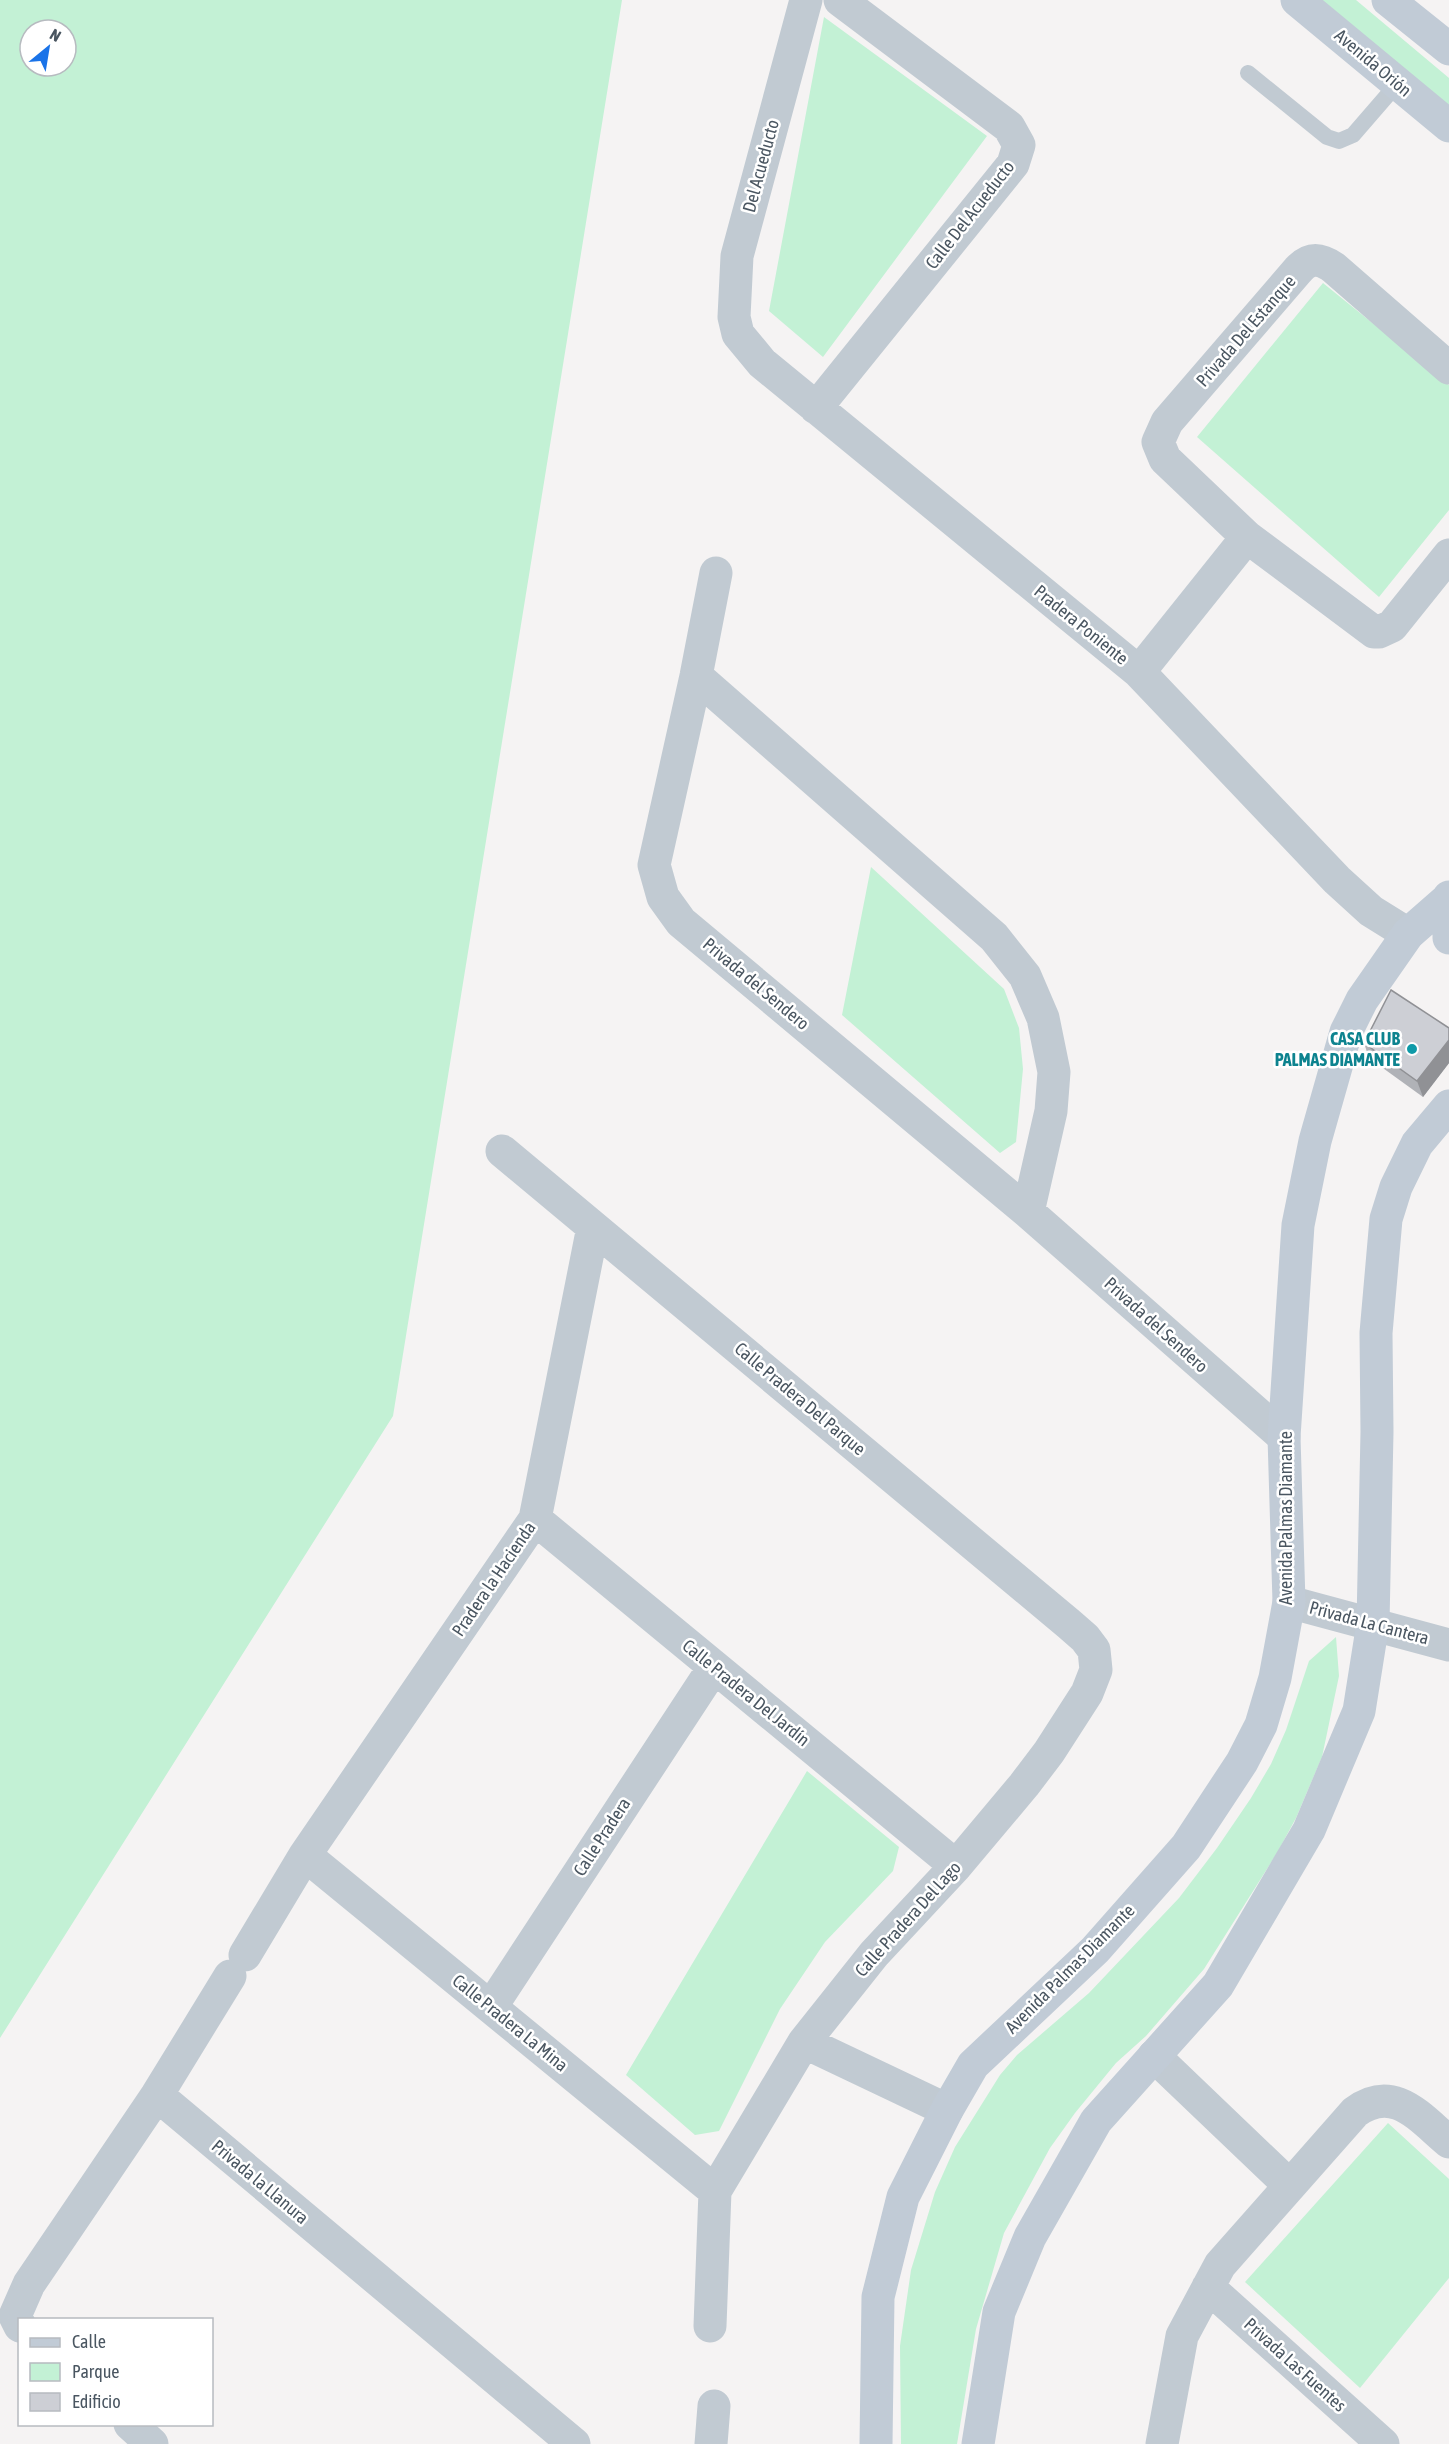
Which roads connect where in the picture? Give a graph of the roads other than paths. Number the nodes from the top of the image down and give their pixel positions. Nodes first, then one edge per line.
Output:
1 (806, 0) edge
2 (840, 0) edge
3 (1297, 0) edge
4 (1388, 0) edge
5 (1449, 49) edge
6 (1248, 73) dead end
7 (1398, 83) junction
8 (1449, 126) edge
9 (738, 333) joint
10 (1449, 368) edge
11 (816, 408) junction
12 (1247, 537) junction
13 (1449, 555) edge
14 (716, 573) dead end
15 (1139, 672) junction
16 (696, 676) junction
17 (1449, 898) edge
18 (1408, 934) junction
19 (1449, 938) edge
20 (1449, 1106) edge
21 (502, 1151) dead end
22 (1028, 1212) junction
23 (592, 1227) junction
24 (1284, 1437) junction
25 (536, 1520) junction
26 (1289, 1602) junction
27 (1373, 1623) junction
28 (1449, 1645) edge
29 (1094, 1650) joint
30 (714, 1666) junction
31 (305, 1855) junction
32 (956, 1866) junction
33 (491, 2007) junction
34 (804, 2043) junction
35 (1154, 2056) junction
36 (157, 2095) junction
37 (946, 2110) junction
38 (1449, 2142) edge
39 (1289, 2185) junction
40 (715, 2191) junction
41 (1208, 2287) junction
42 (18, 2322) edge
43 (710, 2326) dead end
44 (714, 2406) dead end
45 (132, 2426) edge
46 (152, 2444) edge
47 (574, 2444) edge
48 (711, 2444) edge
49 (876, 2444) edge
50 (978, 2444) edge
51 (1162, 2444) edge
52 (1383, 2444) edge

1 - 9 street, Del Acueducto
2 - 11 street, Calle Del Acueducto
3 - 7 street, Avenida Orión
4 - 5 street
6 - 7 lane
7 - 8 street, Avenida Orión
9 - 11 street, Pradera Poniente
10 - 12 street, Privada Del Estanque
11 - 15 street, Pradera Poniente
12 - 13 street, Privada Del Estanque
12 - 15 street
14 - 16 street, Privada del Sendero
15 - 18 street, Pradera Poniente
16 - 22 street
16 - 22 street, Privada del Sendero
17 - 18 street, Avenida Palmas Diamante
17 - 19 street
18 - 24 street, Avenida Palmas Diamante
20 - 27 street
21 - 23 street, Calle Pradera Del Parque
22 - 24 street, Privada del Sendero
23 - 25 street, Pradera la Hacienda
23 - 29 street, Calle Pradera Del Parque
24 - 26 street, Avenida Palmas Diamante
25 - 30 street, Calle Pradera Del Jardín
25 - 31 street, Pradera la Hacienda
26 - 27 street, Privada La Cantera
26 - 37 street, Avenida Palmas Diamante
27 - 28 street, Privada La Cantera
27 - 35 street
29 - 32 street, Calle Pradera Del Lago
30 - 32 street, Calle Pradera Del Jardín
30 - 33 street, Calle Pradera
31 - 33 street, Calle Pradera La Mina
31 - 36 street, Pradera la Hacienda
32 - 34 street, Calle Pradera Del Lago
33 - 40 street, Calle Pradera La Mina
34 - 37 street
34 - 40 street, Calle Pradera Del Lago
35 - 39 street
35 - 50 street
36 - 42 street
36 - 47 street, Privada la Llanura
37 - 49 street, Avenida Palmas Diamante
38 - 39 street
39 - 41 street
40 - 43 street
41 - 51 street
41 - 52 street, Privada Las Fuentes
44 - 48 street
45 - 46 street

